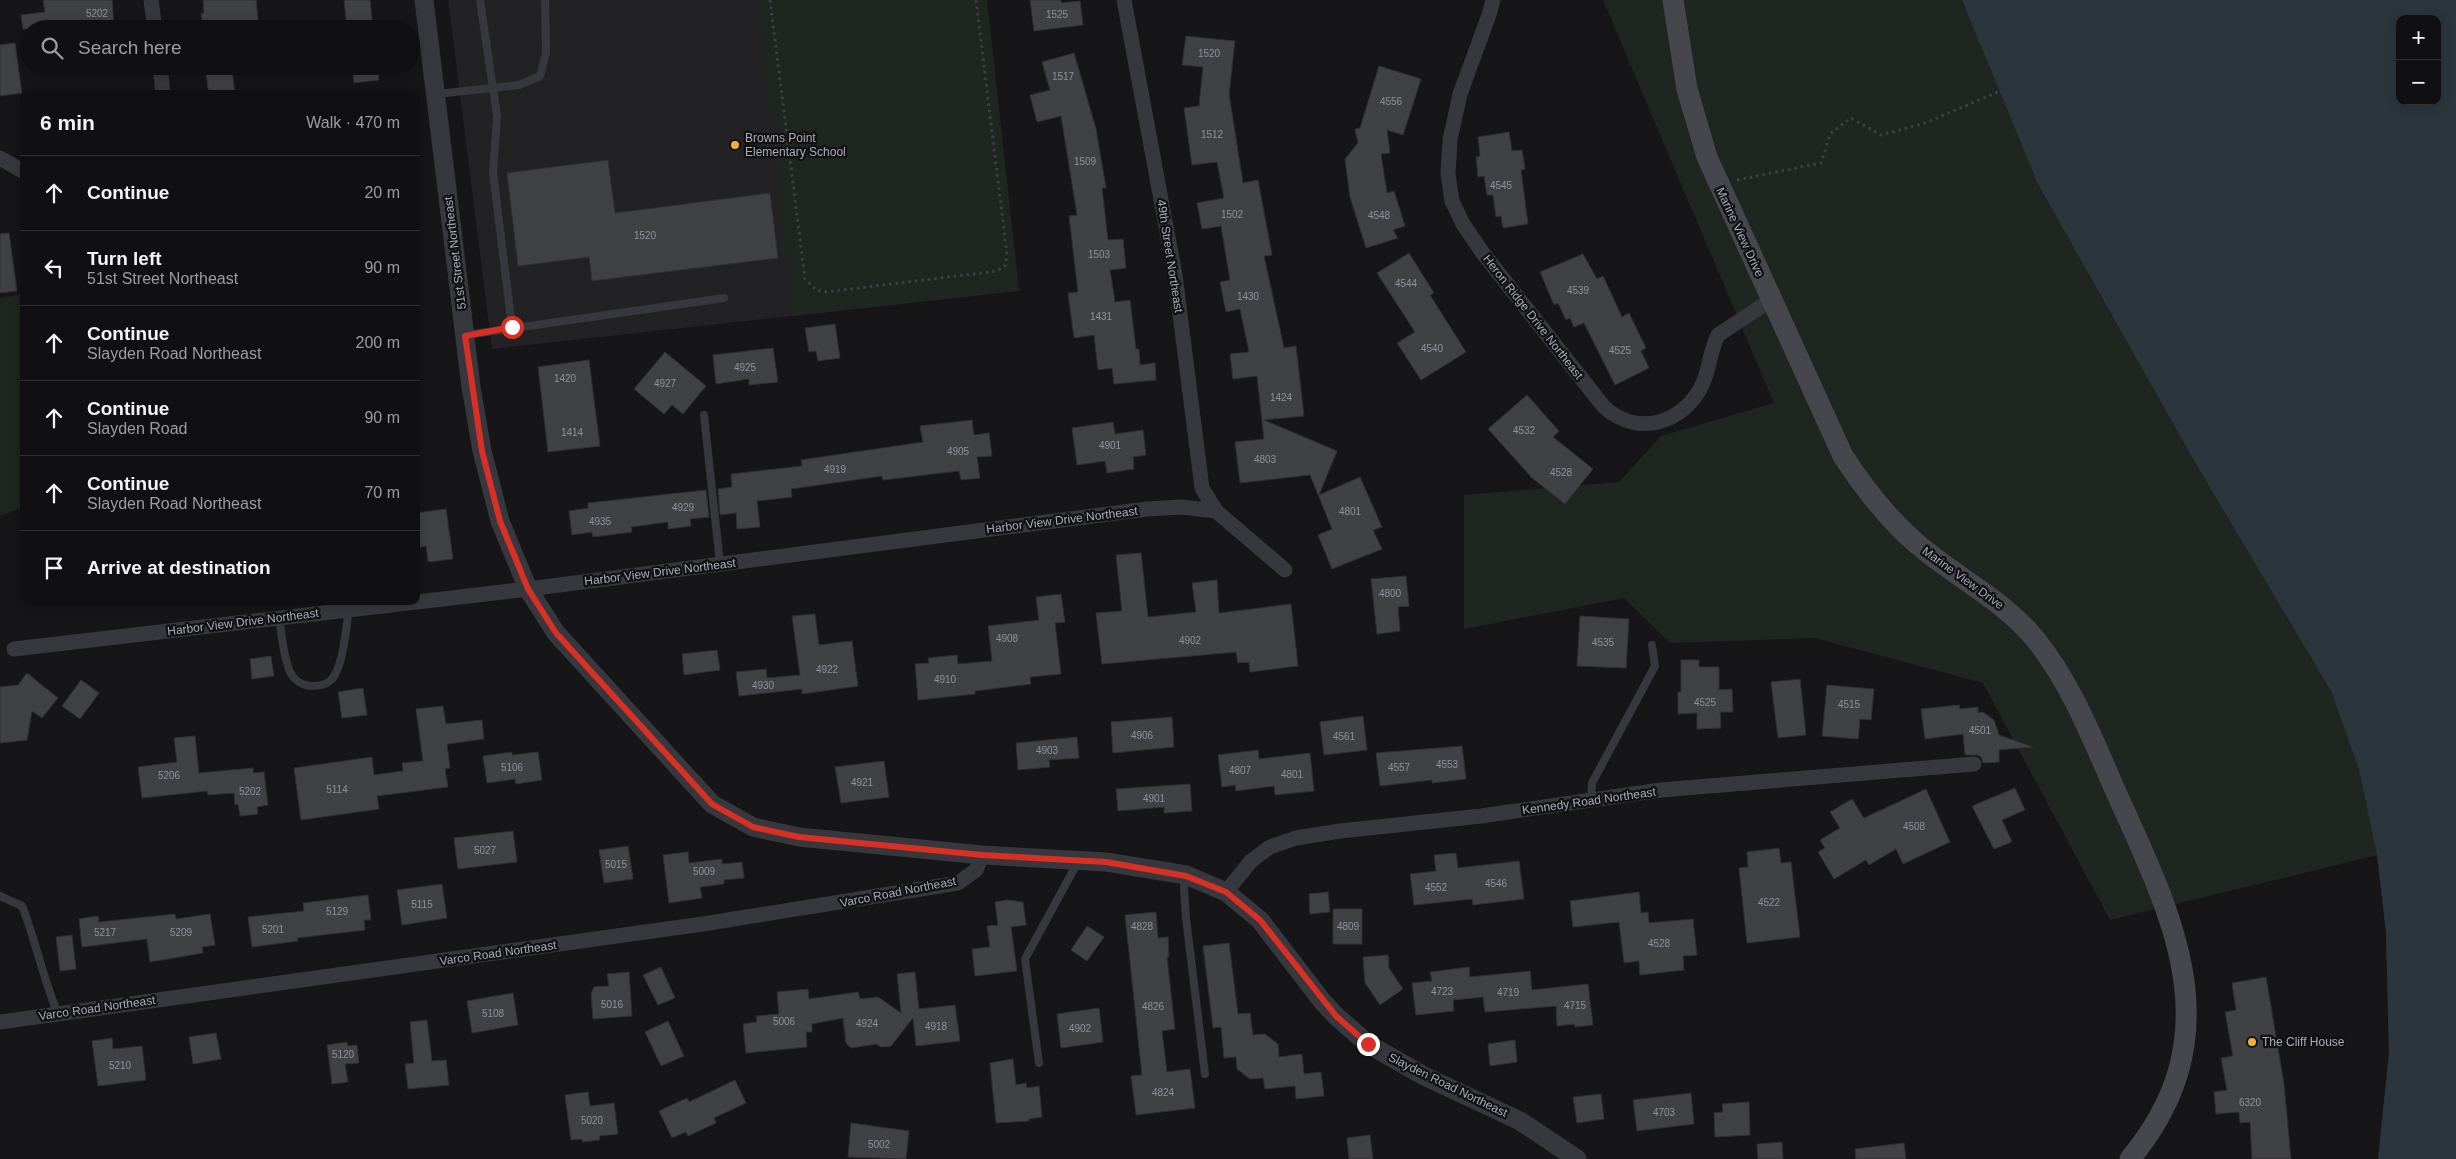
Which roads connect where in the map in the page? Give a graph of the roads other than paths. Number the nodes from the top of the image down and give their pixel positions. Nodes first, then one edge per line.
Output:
1 (152, 0) edge
2 (424, 0) edge
3 (480, 0) edge
4 (545, 0) edge
5 (1124, 0) edge
6 (1493, 0) edge
7 (1673, 0) edge
8 (154, 20) edge
9 (161, 75) edge
10 (492, 87) junction
11 (163, 90) edge
12 (436, 94) junction
13 (0, 158) edge
14 (20, 170) edge
15 (724, 298) dead end
16 (1771, 300) junction
17 (512, 327) junction
18 (465, 336) junction
19 (704, 415) dead end
20 (1216, 511) junction
21 (720, 564) junction
22 (1285, 570) dead end
23 (528, 589) junction
24 (420, 602) edge
25 (392, 605) edge
26 (349, 610) junction
27 (279, 618) junction
28 (1652, 645) dead end
29 (14, 650) dead end
30 (1974, 764) dead end
31 (1592, 800) junction
32 (982, 855) junction
33 (1074, 861) junction
34 (1186, 876) junction
35 (1226, 892) junction
36 (0, 896) edge
37 (58, 1014) junction
38 (0, 1022) edge
39 (1039, 1063) dead end
40 (1205, 1074) dead end
41 (1577, 1159) edge
42 (2130, 1159) edge

1 - 8 street
2 - 12 street, 51st Street Northeast
3 - 10 lane
4 - 10 lane
5 - 20 street, 49th Street Northeast
6 - 16 street, Heron Ridge Drive Northeast
7 - 16 main road, Marine View Drive
9 - 11 street
10 - 12 lane
10 - 17 lane
12 - 18 street, 51st Street Northeast
13 - 14 street
15 - 17 lane
16 - 42 main road, Marine View Drive
17 - 18 lane
18 - 23 street, 51st Street Northeast
19 - 21 lane
20 - 21 street, Harbor View Drive Northeast
20 - 22 street
21 - 23 street, Harbor View Drive Northeast
23 - 24 street, Harbor View Drive Northeast
23 - 32 street
25 - 26 street, Harbor View Drive Northeast
26 - 27 street, Harbor View Drive Northeast
26 - 27 lane
27 - 29 street, Harbor View Drive Northeast
28 - 31 lane
30 - 31 street, Kennedy Road Northeast
31 - 35 street, Kennedy Road Northeast
32 - 33 street, Slayden Road Northeast
32 - 37 street, Varco Road Northeast
33 - 34 street, Slayden Road Northeast
33 - 39 lane
34 - 35 street, Slayden Road Northeast
34 - 40 lane
35 - 41 street, Slayden Road Northeast
36 - 37 lane
37 - 38 street, Varco Road Northeast

